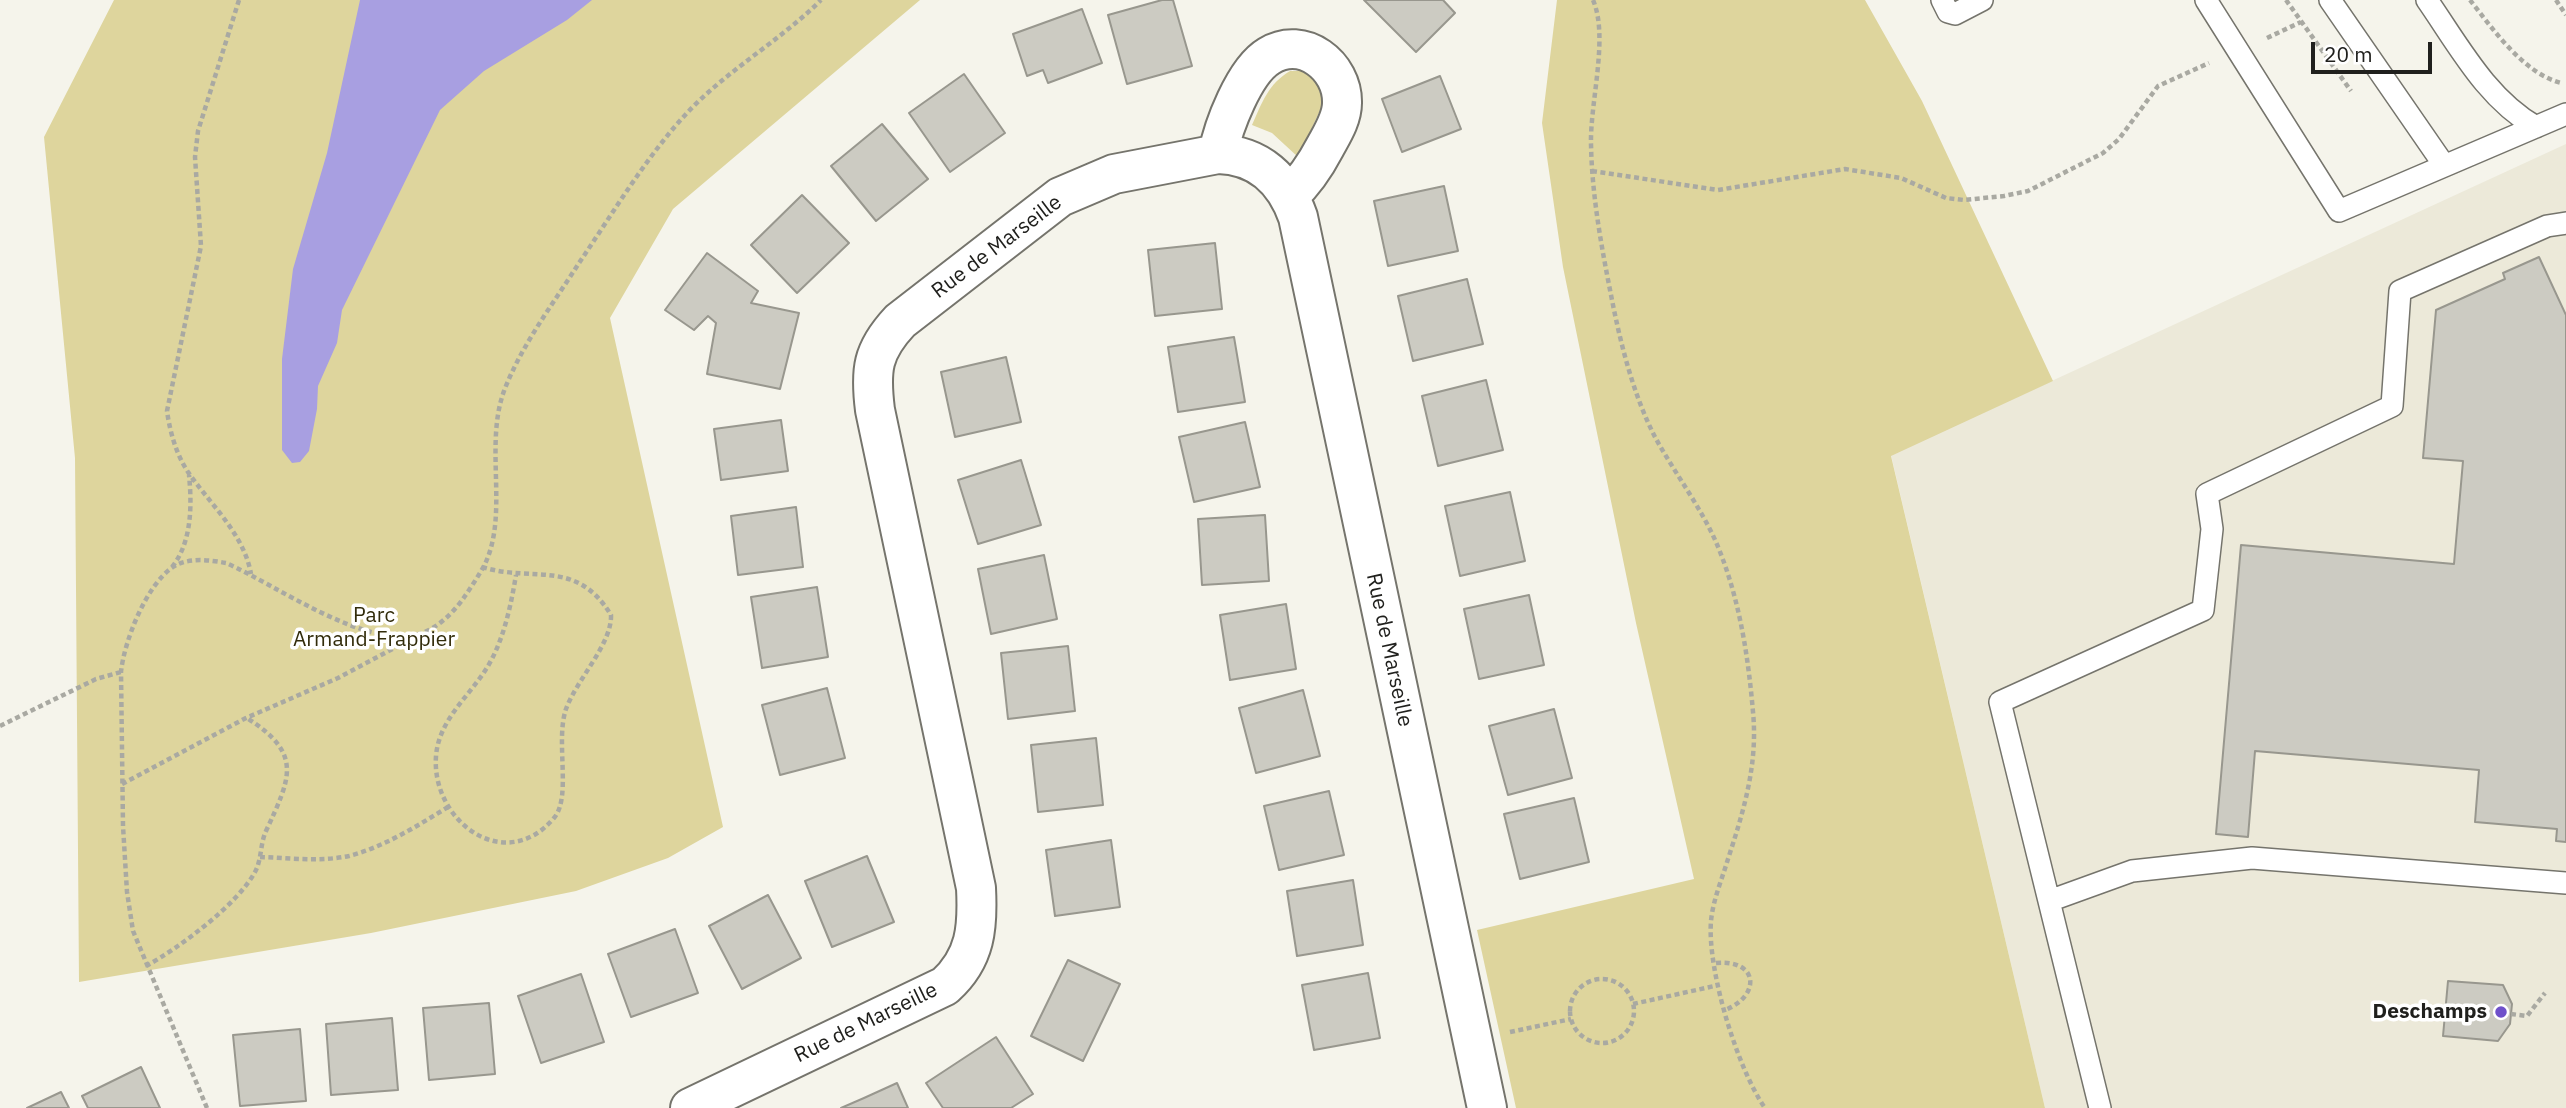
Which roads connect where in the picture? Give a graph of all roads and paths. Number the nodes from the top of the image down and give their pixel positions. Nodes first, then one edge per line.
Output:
1 (239, 0) edge
2 (821, 0) edge
3 (1593, 0) edge
4 (1942, 0) edge
5 (1982, 0) edge
6 (2206, 0) edge
7 (2286, 0) edge
8 (2330, 0) edge
9 (2427, 0) edge
10 (2470, 0) edge
11 (2556, 0) edge
12 (2566, 15) edge
13 (2308, 19) dead end
14 (2301, 22) junction
15 (2256, 43) dead end
16 (2220, 59) dead end
17 (2566, 82) edge
18 (2356, 99) dead end
19 (2566, 114) edge
20 (2536, 127) junction
21 (1218, 154) junction
22 (2444, 165) junction
23 (1592, 171) junction
24 (1290, 195) junction
25 (2566, 223) edge
26 (189, 474) junction
27 (173, 567) junction
28 (482, 567) junction
29 (251, 574) junction
30 (516, 575) junction
31 (423, 632) junction
32 (121, 672) junction
33 (246, 718) junction
34 (0, 726) edge
35 (122, 784) junction
36 (447, 807) junction
37 (260, 857) junction
38 (2566, 883) edge
39 (2049, 901) junction
40 (1716, 963) junction
41 (146, 966) junction
42 (1719, 985) junction
43 (2545, 993) dead end
44 (1633, 1004) junction
45 (1724, 1010) junction
46 (2511, 1014) dead end
47 (1571, 1019) junction
48 (1501, 1034) dead end
49 (207, 1108) edge
50 (690, 1108) edge
51 (1487, 1108) edge
52 (1765, 1108) edge
53 (2100, 1108) edge

1 - 26 path
2 - 28 path
3 - 23 path
4 - 5 lane
6 - 22 lane
7 - 14 path
8 - 22 lane
9 - 20 lane
10 - 17 path
11 - 12 path
13 - 14 path
14 - 15 path
14 - 18 path
16 - 23 path
19 - 20 lane
20 - 22 lane
21 - 24 street, Rue de Marseille
21 - 24 street
21 - 50 street, Rue de Marseille
23 - 40 path
24 - 51 street, Rue de Marseille
25 - 39 lane
26 - 27 path
26 - 29 path
27 - 29 path
27 - 32 path
28 - 30 path
28 - 31 path
29 - 31 path
30 - 36 path
30 - 36 path
31 - 33 path
32 - 34 path
32 - 35 path
33 - 35 path
33 - 37 path
35 - 41 path
36 - 37 path
37 - 41 path
38 - 39 lane
39 - 53 lane
40 - 42 path
40 - 45 path
41 - 49 path
42 - 44 path
42 - 45 path
43 - 46 path
44 - 47 path
44 - 47 path
45 - 52 path
47 - 48 path

